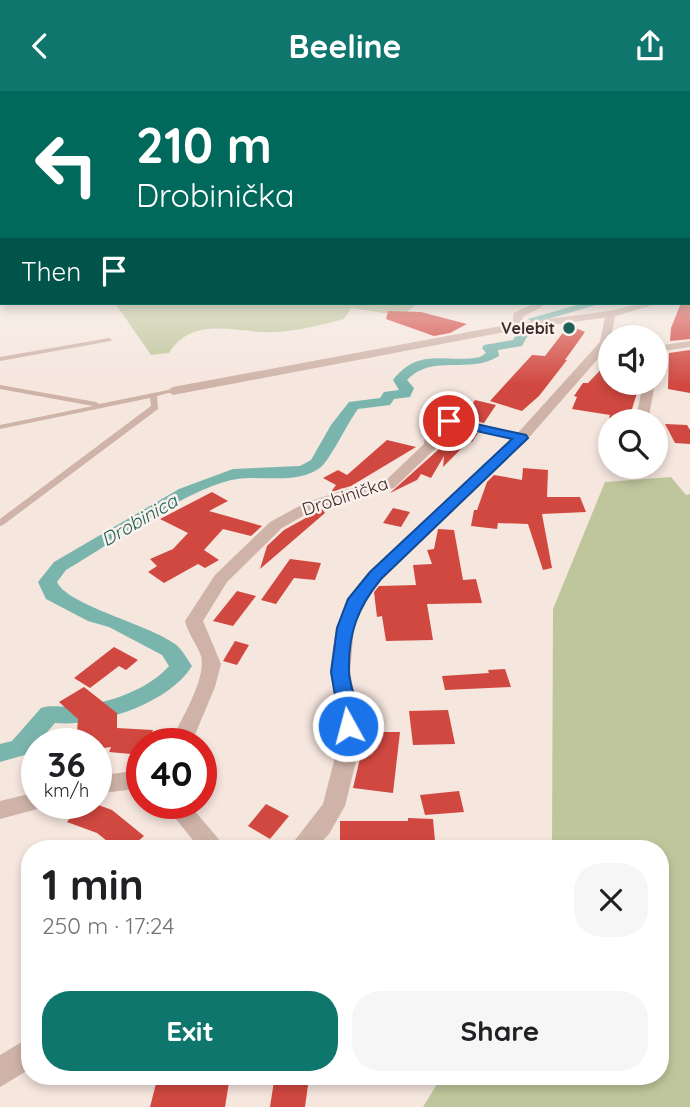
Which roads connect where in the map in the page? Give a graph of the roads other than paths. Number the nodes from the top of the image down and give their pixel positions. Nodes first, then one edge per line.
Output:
1 (539, 305) edge
2 (647, 305) edge
3 (610, 314) junction
4 (609, 325) edge
5 (522, 326) junction
6 (109, 340) dead end
7 (690, 344) edge
8 (668, 347) edge
9 (598, 355) edge
10 (0, 359) edge
11 (0, 387) edge
12 (173, 391) joint
13 (153, 395) junction
14 (104, 405) junction
15 (0, 427) edge
16 (522, 438) junction
17 (0, 523) edge
18 (187, 728) edge
19 (21, 805) edge
20 (0, 810) edge
21 (188, 819) edge
22 (207, 840) edge
23 (309, 840) edge
24 (21, 1058) edge
25 (0, 1073) edge

1 - 5 street
2 - 3 street
3 - 4 street
3 - 5 street
5 - 12 street
6 - 10 lane
7 - 8 street
9 - 16 street
11 - 14 lane
12 - 13 lane
13 - 14 lane
13 - 17 lane
14 - 15 lane
16 - 18 street, Drobinička
16 - 23 street
19 - 20 street
21 - 22 street
24 - 25 street

